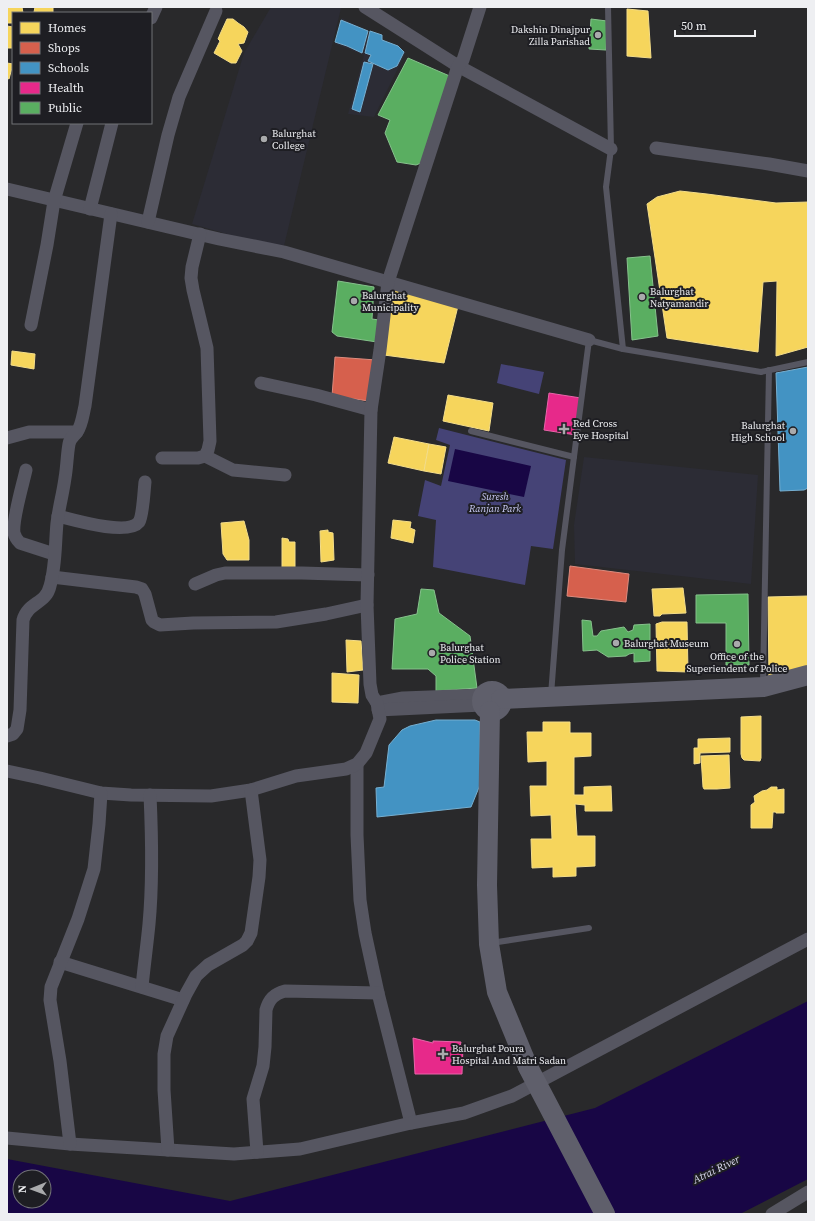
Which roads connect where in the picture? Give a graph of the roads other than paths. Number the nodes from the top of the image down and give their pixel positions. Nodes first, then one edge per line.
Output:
1 (365, 7) edge
2 (480, 7) edge
3 (608, 7) edge
4 (216, 11) dead end
5 (458, 66) junction
6 (77, 124) edge
7 (112, 124) edge
8 (656, 148) dead end
9 (611, 149) junction
10 (808, 171) edge
11 (7, 189) edge
12 (54, 201) junction
13 (90, 209) junction
14 (111, 214) junction
15 (148, 222) junction
16 (200, 234) junction
17 (388, 282) junction
18 (31, 325) dead end
19 (589, 340) junction
20 (623, 349) junction
21 (808, 362) edge
22 (769, 370) junction
23 (261, 383) dead end
24 (371, 410) junction
25 (471, 431) dead end
26 (77, 432) junction
27 (7, 438) edge
28 (205, 456) junction
29 (162, 458) dead end
30 (574, 458) junction
31 (26, 470) dead end
32 (285, 475) dead end
33 (145, 482) dead end
34 (58, 516) junction
35 (54, 554) junction
36 (368, 575) junction
37 (52, 577) junction
38 (195, 584) dead end
39 (367, 605) junction
40 (808, 675) edge
41 (763, 687) junction
42 (551, 697) junction
43 (489, 702) junction
44 (378, 706) junction
45 (7, 736) edge
46 (357, 764) junction
47 (8, 769) edge
48 (252, 790) junction
49 (101, 793) junction
50 (150, 795) junction
51 (589, 928) dead end
52 (808, 939) edge
53 (489, 944) junction
54 (60, 962) junction
55 (142, 987) junction
56 (378, 993) junction
57 (183, 1000) junction
58 (411, 1123) junction
59 (7, 1138) edge
60 (70, 1144) junction
61 (168, 1150) junction
62 (257, 1152) junction
63 (808, 1192) edge
64 (605, 1214) edge
65 (772, 1214) edge

1 - 5 street
2 - 5 street
3 - 9 lane
4 - 15 street
5 - 9 street
5 - 17 street
6 - 12 street
7 - 13 street
8 - 10 street
9 - 20 lane
11 - 12 street
12 - 13 street
12 - 18 street
13 - 14 street
14 - 15 street
14 - 26 street
15 - 16 street
16 - 17 street
16 - 28 street
17 - 19 street
17 - 24 street
19 - 20 lane
19 - 30 lane
20 - 22 lane
21 - 22 lane
22 - 41 lane
23 - 24 street
24 - 36 street
25 - 30 lane
26 - 27 street
26 - 34 street
28 - 29 street
28 - 32 street
30 - 42 lane
31 - 35 street
33 - 34 street
34 - 35 street
35 - 37 street
36 - 38 street
36 - 39 street
37 - 39 street
37 - 45 street
39 - 44 street
40 - 41 main road
41 - 42 main road
42 - 43 main road
43 - 44 street
43 - 53 main road
44 - 46 street
46 - 48 street
46 - 56 street
47 - 49 street
48 - 50 street
48 - 57 street
49 - 50 street
49 - 54 street
50 - 55 street
51 - 53 lane
52 - 58 street
53 - 64 main road, bridge
54 - 55 street
54 - 60 street
55 - 57 street
56 - 58 street
56 - 62 street
57 - 61 street
58 - 62 street
59 - 60 street
60 - 61 street
61 - 62 street
63 - 65 street

